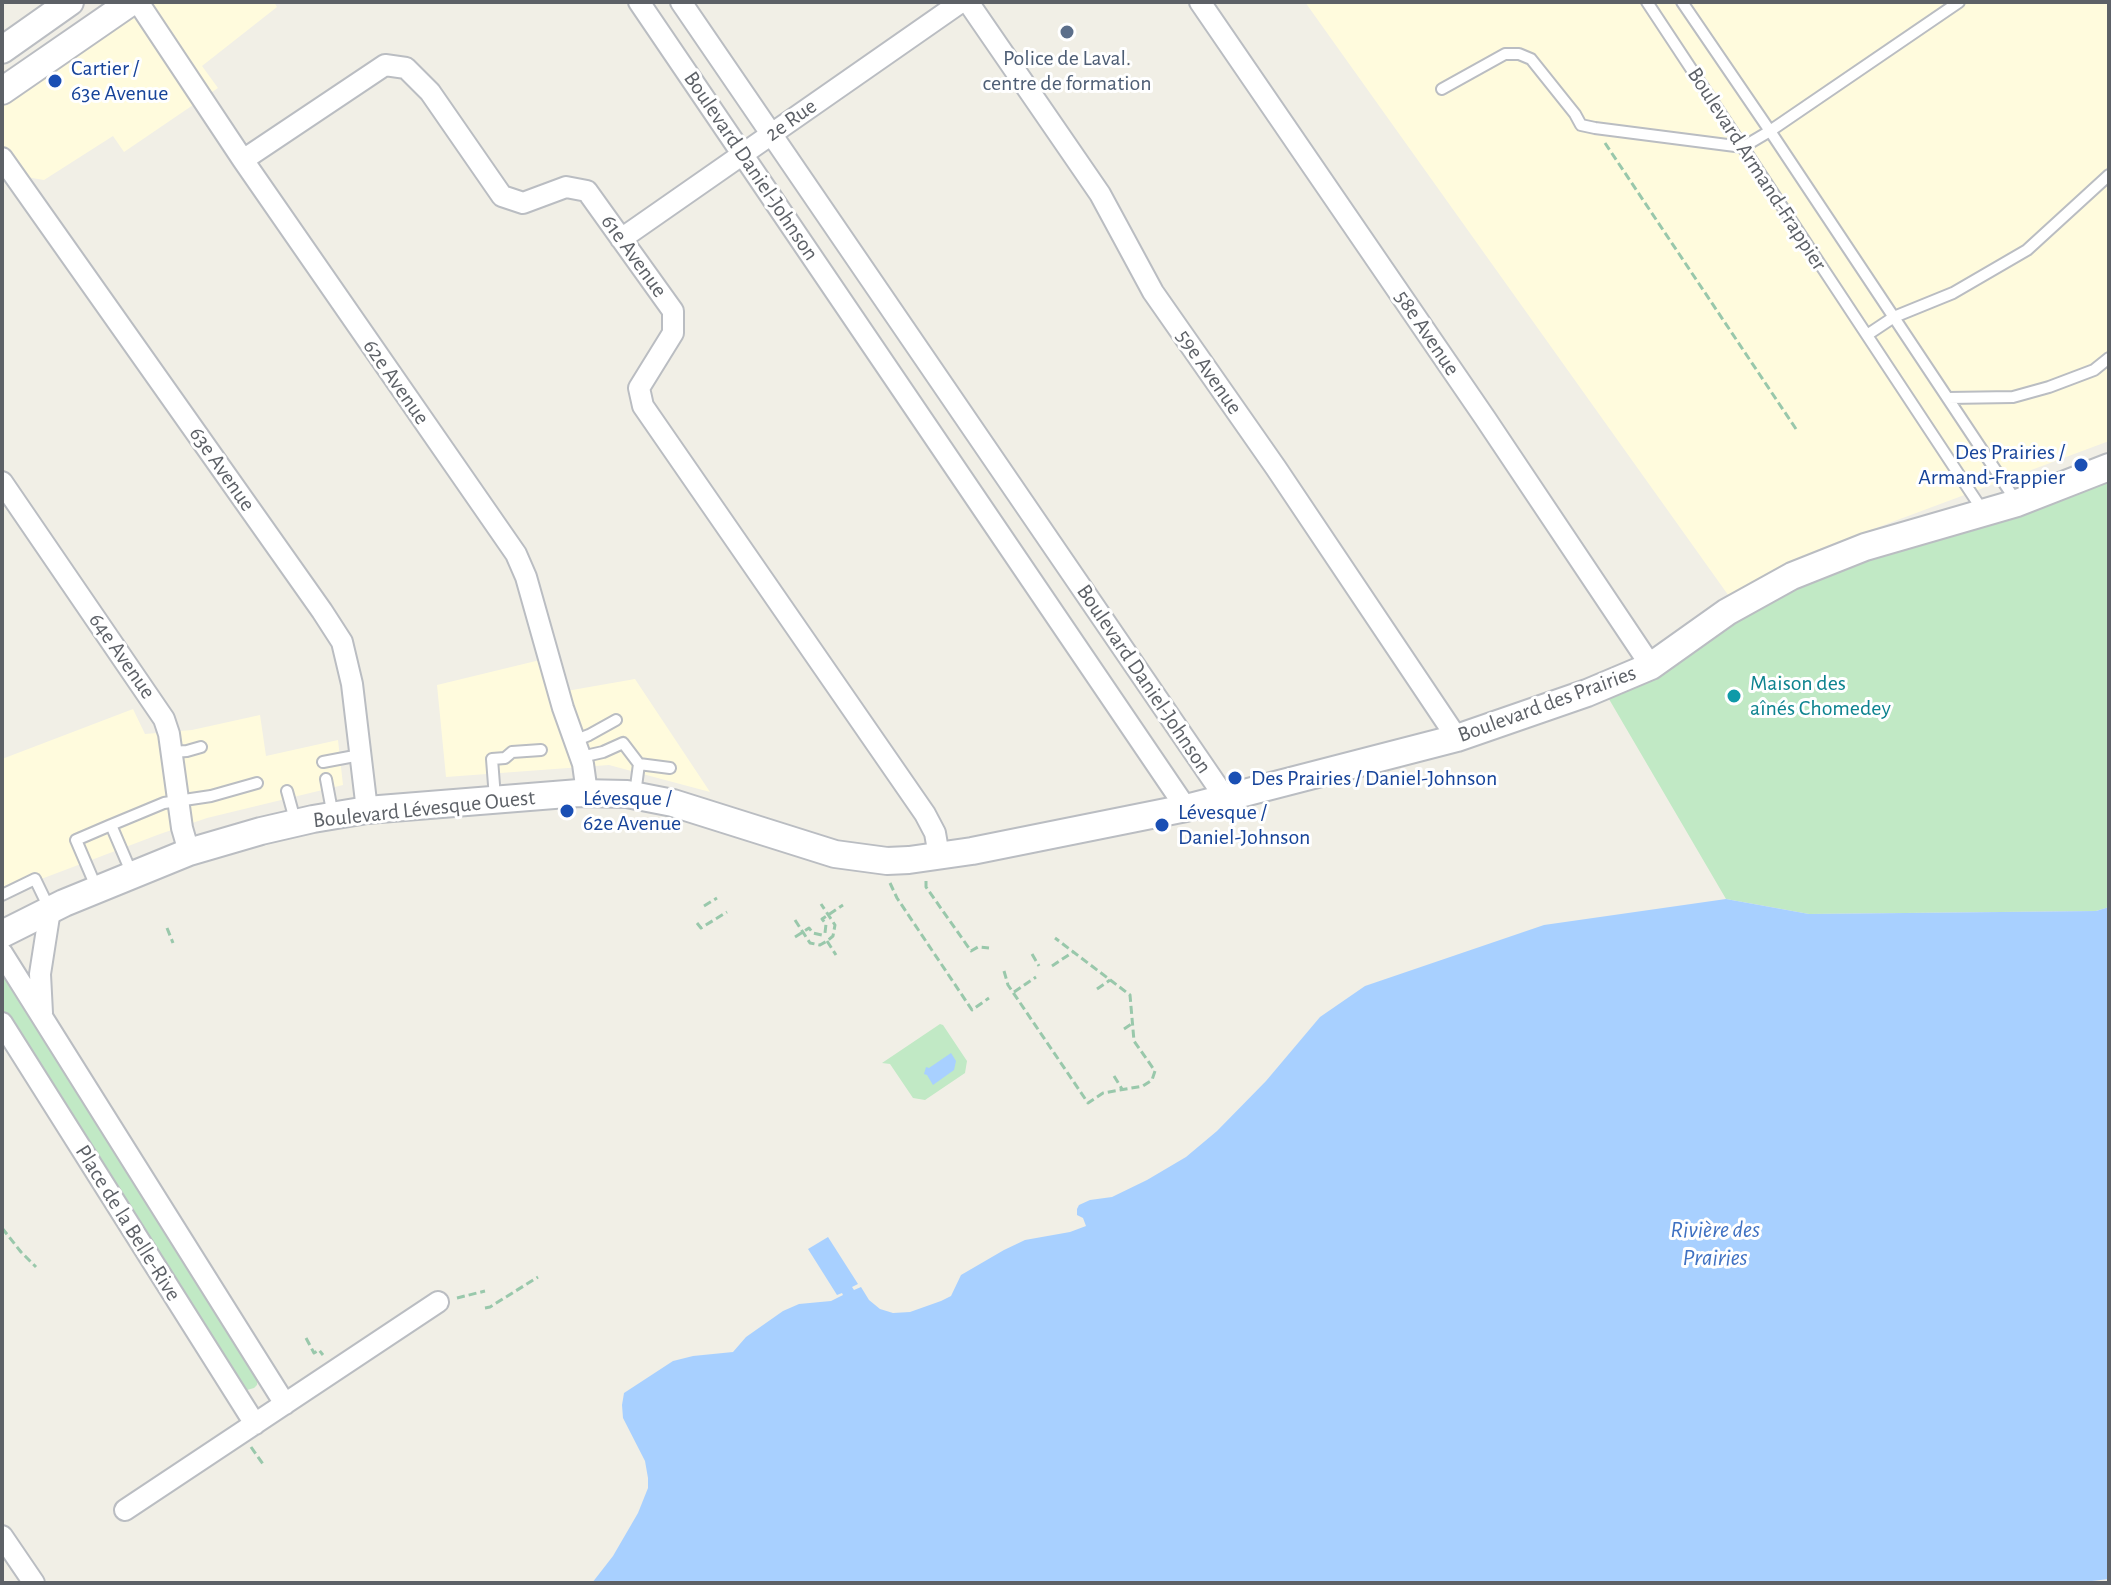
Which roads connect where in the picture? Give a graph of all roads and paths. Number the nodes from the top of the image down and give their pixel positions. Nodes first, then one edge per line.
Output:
1 (70, 2) edge
2 (131, 2) edge
3 (138, 2) edge
4 (639, 2) edge
5 (681, 2) edge
6 (961, 2) edge
7 (968, 2) edge
8 (1200, 2) edge
9 (1647, 2) edge
10 (1682, 2) edge
11 (1959, 2) edge
12 (2, 50) edge
13 (1442, 89) dead end
14 (2, 91) edge
15 (1595, 128) junction
16 (1770, 131) junction
17 (771, 134) junction
18 (1743, 147) junction
19 (742, 154) junction
20 (2, 158) edge
21 (243, 160) junction
22 (2109, 175) edge
23 (621, 239) junction
24 (893, 311) junction
25 (1894, 317) junction
26 (862, 331) junction
27 (1867, 335) junction
28 (2109, 358) edge
29 (1948, 398) junction
30 (1796, 429) dead end
31 (2109, 467) edge
32 (2, 482) edge
33 (2017, 503) junction
34 (1985, 513) junction
35 (1034, 519) junction
36 (1002, 537) junction
37 (1651, 666) junction
38 (616, 720) dead end
39 (1457, 738) junction
40 (201, 747) dead end
41 (578, 749) junction
42 (541, 750) dead end
43 (172, 752) junction
44 (360, 755) junction
45 (323, 762) dead end
46 (639, 764) junction
47 (670, 768) dead end
48 (326, 779) dead end
49 (257, 783) dead end
50 (287, 791) dead end
51 (587, 793) junction
52 (635, 795) junction
53 (178, 799) junction
54 (1226, 799) junction
55 (496, 800) junction
56 (1186, 808) junction
57 (367, 810) junction
58 (333, 816) junction
59 (295, 823) junction
60 (111, 825) junction
61 (1047, 836) joint
62 (189, 852) junction
63 (932, 865) junction
64 (133, 875) junction
65 (887, 876) dead end
66 (97, 890) junction
67 (2, 895) edge
68 (717, 898) dead end
69 (821, 904) dead end
70 (843, 905) dead end
71 (704, 906) dead end
72 (50, 910) junction
73 (727, 912) dead end
74 (828, 915) junction
75 (795, 920) dead end
76 (697, 923) dead end
77 (167, 928) dead end
78 (802, 932) junction
79 (2, 934) edge
80 (795, 937) dead end
81 (1055, 938) dead end
82 (827, 941) junction
83 (173, 943) dead end
84 (989, 948) dead end
85 (1073, 952) junction
86 (2, 953) edge
87 (1032, 954) dead end
88 (836, 955) dead end
89 (1039, 966) dead end
90 (1052, 966) dead end
91 (1004, 971) dead end
92 (1036, 977) dead end
93 (1110, 980) junction
94 (1097, 989) dead end
95 (1014, 992) junction
96 (989, 998) dead end
97 (42, 1017) junction
98 (2, 1023) edge
99 (1133, 1023) junction
100 (1124, 1029) dead end
101 (1114, 1076) dead end
102 (1086, 1086) dead end
103 (1080, 1090) junction
104 (1123, 1090) junction
105 (2, 1228) edge
106 (36, 1267) dead end
107 (538, 1277) dead end
108 (485, 1291) dead end
109 (438, 1302) joint
110 (485, 1308) dead end
111 (306, 1338) dead end
112 (325, 1358) dead end
113 (285, 1404) junction
114 (255, 1424) junction
115 (251, 1447) dead end
116 (264, 1465) dead end
117 (125, 1510) dead end
118 (2, 1536) edge
119 (34, 1583) edge

1 - 12 street
2 - 14 street
3 - 21 street, 62e Avenue
4 - 19 street, Boulevard Daniel-Johnson
5 - 17 street, Boulevard Daniel-Johnson
6 - 17 street, 2e Rue
7 - 39 street, 59e Avenue
8 - 37 street, 58e Avenue
9 - 18 lane, Boulevard Armand-Frappier
10 - 16 lane, Boulevard Armand-Frappier
11 - 16 lane
13 - 15 lane
15 - 18 lane
15 - 30 path
16 - 18 lane
16 - 25 lane, Boulevard Armand-Frappier
17 - 19 street, 2e Rue
17 - 24 street, Boulevard Daniel-Johnson
18 - 27 lane, Boulevard Armand-Frappier
19 - 23 street, 2e Rue
19 - 26 street, Boulevard Daniel-Johnson
20 - 44 street, 63e Avenue
21 - 23 street, 61e Avenue
21 - 41 street, 62e Avenue
22 - 25 lane
23 - 63 street, 61e Avenue
24 - 26 street
24 - 35 street, Boulevard Daniel-Johnson
25 - 27 lane
25 - 29 lane, Boulevard Armand-Frappier
26 - 36 street, Boulevard Daniel-Johnson
27 - 34 lane, Boulevard Armand-Frappier
28 - 29 lane
29 - 33 lane, Boulevard Armand-Frappier
31 - 33 street, Boulevard des Prairies
32 - 43 street, 64e Avenue
33 - 34 street, Boulevard des Prairies
34 - 37 street, Boulevard des Prairies
35 - 36 street
35 - 54 street, Boulevard Daniel-Johnson
36 - 56 street, Boulevard Daniel-Johnson
37 - 39 street, Boulevard des Prairies
38 - 41 lane
39 - 54 street, Boulevard des Prairies
40 - 43 lane
41 - 46 lane
41 - 51 street, 62e Avenue
42 - 55 lane
43 - 53 street, 64e Avenue
44 - 45 lane
44 - 57 street, 63e Avenue
46 - 47 lane
46 - 52 lane
48 - 58 lane
49 - 53 lane
50 - 59 lane
51 - 52 street, Boulevard Lévesque Ouest
51 - 55 street, Boulevard Lévesque Ouest
52 - 63 street, Boulevard Lévesque Ouest
53 - 60 lane
53 - 62 street, 64e Avenue
54 - 56 street, Boulevard des Prairies
55 - 57 street, Boulevard Lévesque Ouest
56 - 61 street, Boulevard des Prairies
57 - 58 street, Boulevard Lévesque Ouest
58 - 59 street, Boulevard Lévesque Ouest
59 - 62 street, Boulevard Lévesque Ouest
60 - 64 lane
60 - 66 lane
61 - 63 street, Boulevard Lévesque Ouest
62 - 64 street, Boulevard Lévesque Ouest
63 - 84 path
64 - 66 street, Boulevard Lévesque Ouest
65 - 96 path
66 - 72 street, Boulevard Lévesque Ouest
67 - 72 lane
68 - 71 path
69 - 74 path
70 - 74 path
72 - 79 street, Boulevard Lévesque Ouest
72 - 97 street, Place de la Belle-Rive
73 - 76 path
74 - 78 path
74 - 82 path
75 - 78 path
77 - 83 path
78 - 80 path
78 - 82 path
81 - 85 path
82 - 88 path
85 - 90 path
85 - 93 path
86 - 97 street, Place de la Belle-Rive
87 - 89 path
91 - 95 path
92 - 95 path
93 - 94 path
93 - 99 path
95 - 103 path
97 - 113 street, Place de la Belle-Rive
98 - 114 street, Place de la Belle-Rive
99 - 100 path
99 - 104 path
101 - 104 path
102 - 103 path
103 - 104 path
105 - 106 path
107 - 110 path
108 - 109 path
109 - 113 street
111 - 112 path
113 - 114 street
114 - 117 street
115 - 116 path
118 - 119 street

